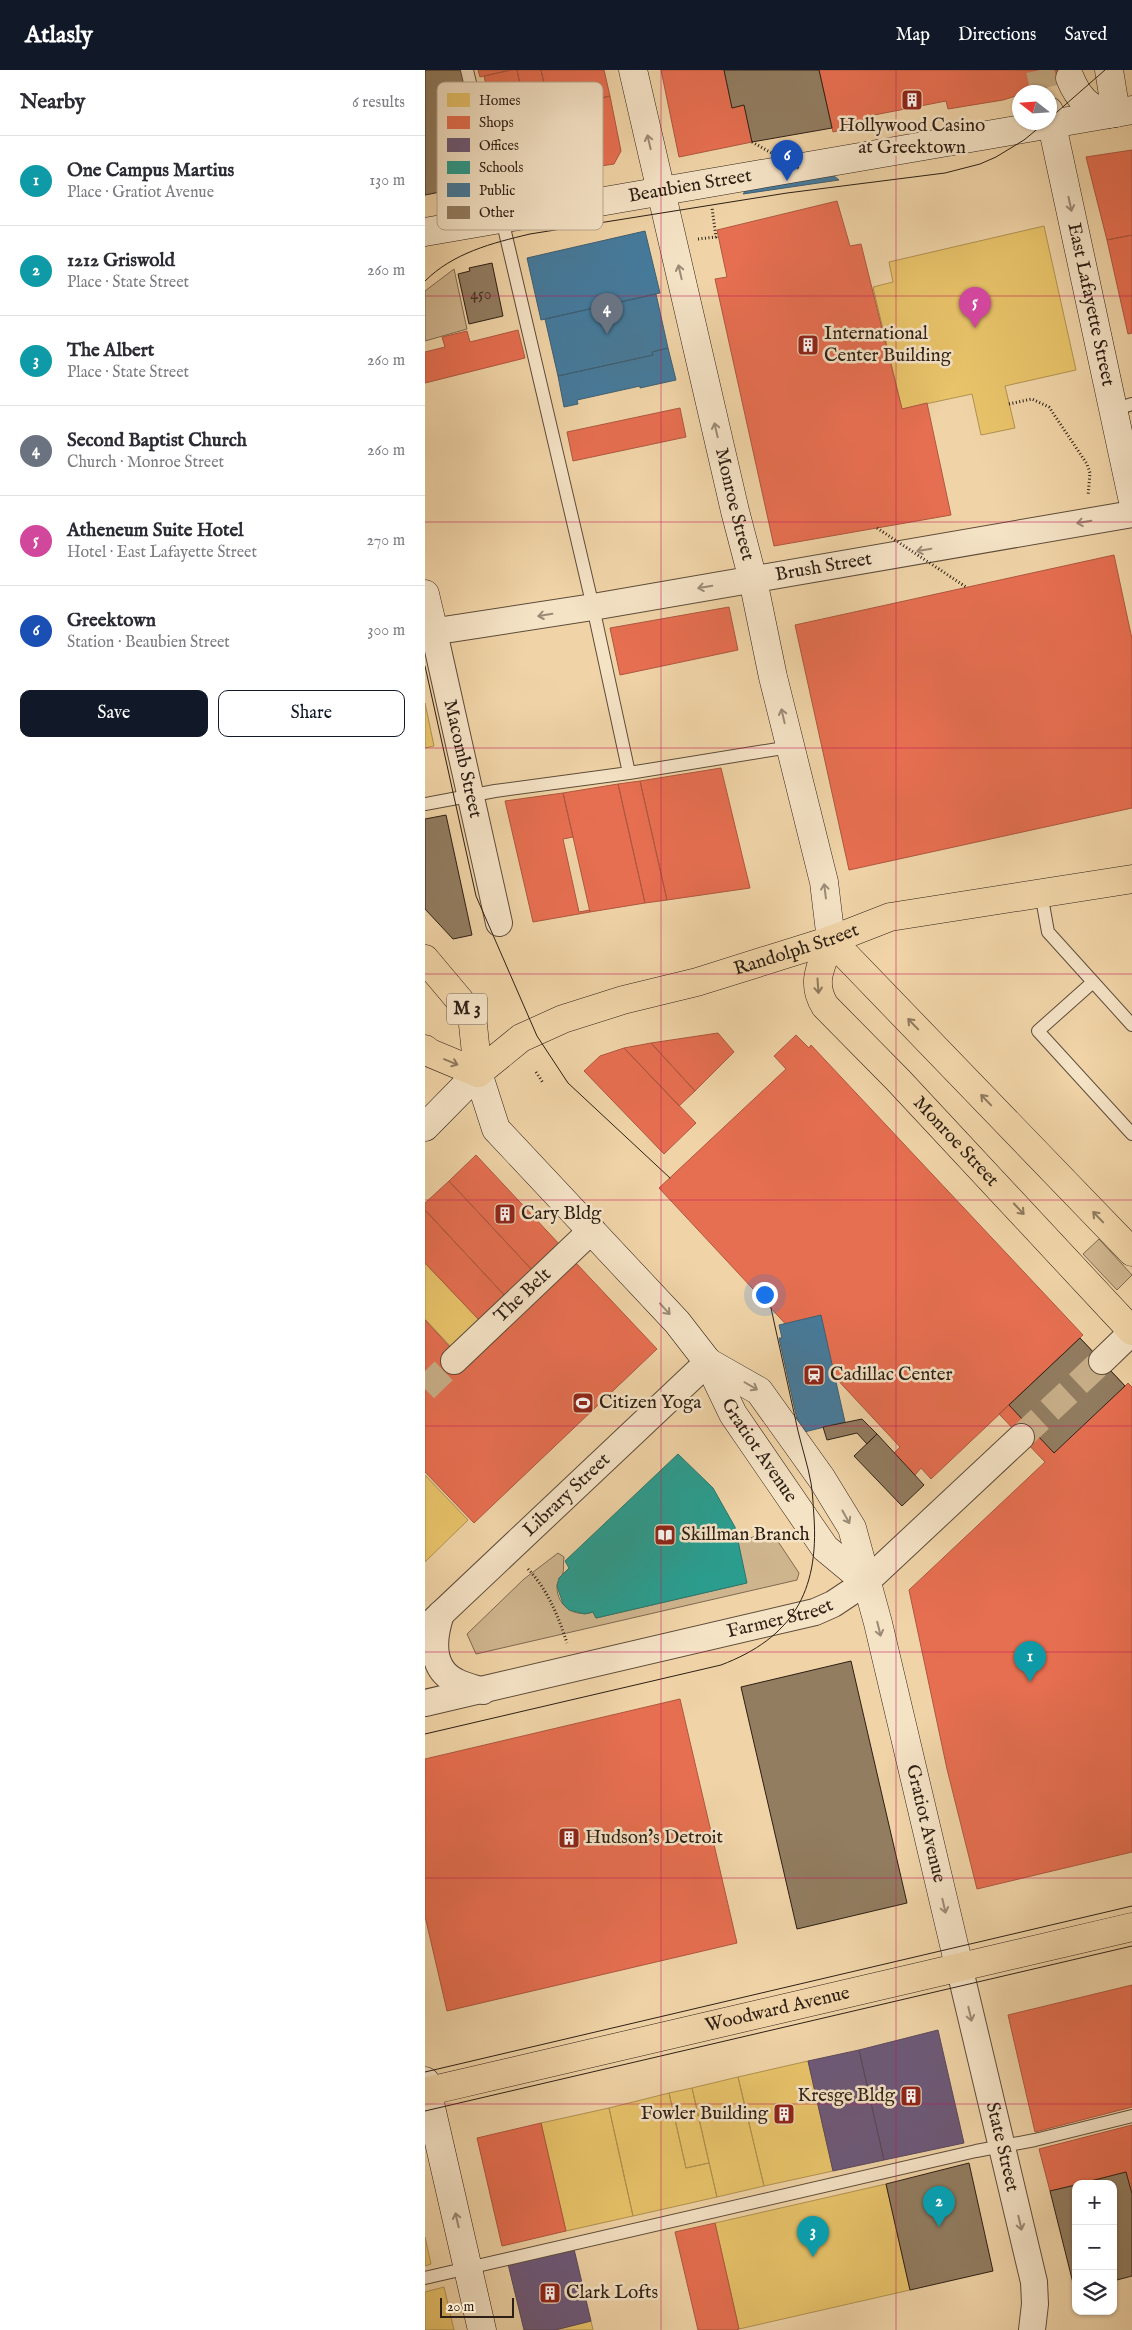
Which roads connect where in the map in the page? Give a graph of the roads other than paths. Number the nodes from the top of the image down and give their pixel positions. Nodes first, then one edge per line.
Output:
1 (633, 70) edge
2 (1109, 70) edge
3 (1071, 78) dead end
4 (1057, 105) edge
5 (1119, 112) edge
6 (1012, 114) edge
7 (1054, 130) edge
8 (660, 190) junction
9 (603, 200) edge
10 (505, 230) edge
11 (1123, 407) edge
12 (1132, 497) edge
13 (1132, 514) edge
14 (753, 580) junction
15 (425, 594) edge
16 (593, 607) junction
17 (429, 632) edge
18 (790, 747) junction
19 (629, 773) junction
20 (472, 796) junction
21 (425, 804) edge
22 (1132, 879) edge
23 (1041, 893) junction
24 (499, 923) dead end
25 (831, 940) junction
26 (425, 959) edge
27 (1093, 982) junction
28 (1132, 1025) edge
29 (425, 1049) edge
30 (478, 1073) junction
31 (425, 1126) edge
32 (1132, 1134) edge
33 (596, 1235) junction
34 (1132, 1252) edge
35 (1132, 1332) edge
36 (454, 1361) tunnel mouth
37 (1102, 1361) tunnel mouth
38 (708, 1362) junction
39 (1021, 1437) tunnel mouth
40 (866, 1582) junction
41 (433, 1622) edge
42 (483, 1691) junction
43 (425, 1703) edge
44 (1132, 1926) edge
45 (959, 1966) junction
46 (426, 2088) edge
47 (1132, 2116) edge
48 (1002, 2146) junction
49 (468, 2268) junction
50 (425, 2278) edge
51 (482, 2330) edge
52 (1032, 2330) edge

8 -> 1 street, Monroe Street
2 - 5 street
3 - 5 street
4 - 5 street, Beaubien Street
6 - 8 street, Beaubien Street
7 -> 11 street, East Lafayette Street
8 - 9 street, Beaubien Street
14 -> 8 street, Monroe Street
10 - 16 lane
11 - 12 street, East Lafayette Street
13 -> 14 street, Brush Street
14 -> 16 street, Brush Street
18 -> 14 street, Monroe Street
15 - 17 street, Macomb Street
16 -> 17 street, Brush Street
16 - 19 lane
17 - 20 street, Macomb Street
18 - 19 lane
25 -> 18 street, Monroe Street
19 - 20 lane
20 - 21 lane
20 - 24 street, Macomb Street
22 - 23 main road, Randolph Street
23 - 25 main road, Randolph Street
23 - 27 lane
25 - 30 main road, Randolph Street
34 -> 25 main road
25 -> 35 main road, Monroe Street
26 - 30 main road, Gratiot Avenue / M 3
27 - 28 lane
27 - 32 lane
29 -> 30 main road
30 - 31 street
30 - 33 street, Gratiot Avenue / M 3
33 - 36 street, The Belt
33 -> 38 street, Gratiot Avenue / M 3
35 - 37 street
38 - 40 street, Gratiot Avenue
38 -> 40 street
38 - 41 street, Library Street
39 - 40 street, Farmer Street
40 - 42 street, Farmer Street
40 -> 45 street, Gratiot Avenue
41 - 42 street
42 - 43 street, Farmer Street
44 - 45 main road, Woodward Avenue
45 - 46 main road, Woodward Avenue
45 -> 48 street, State Street
49 -> 46 street
47 - 48 lane
48 - 49 lane
48 -> 52 street, State Street
49 - 50 lane
49 - 51 street

